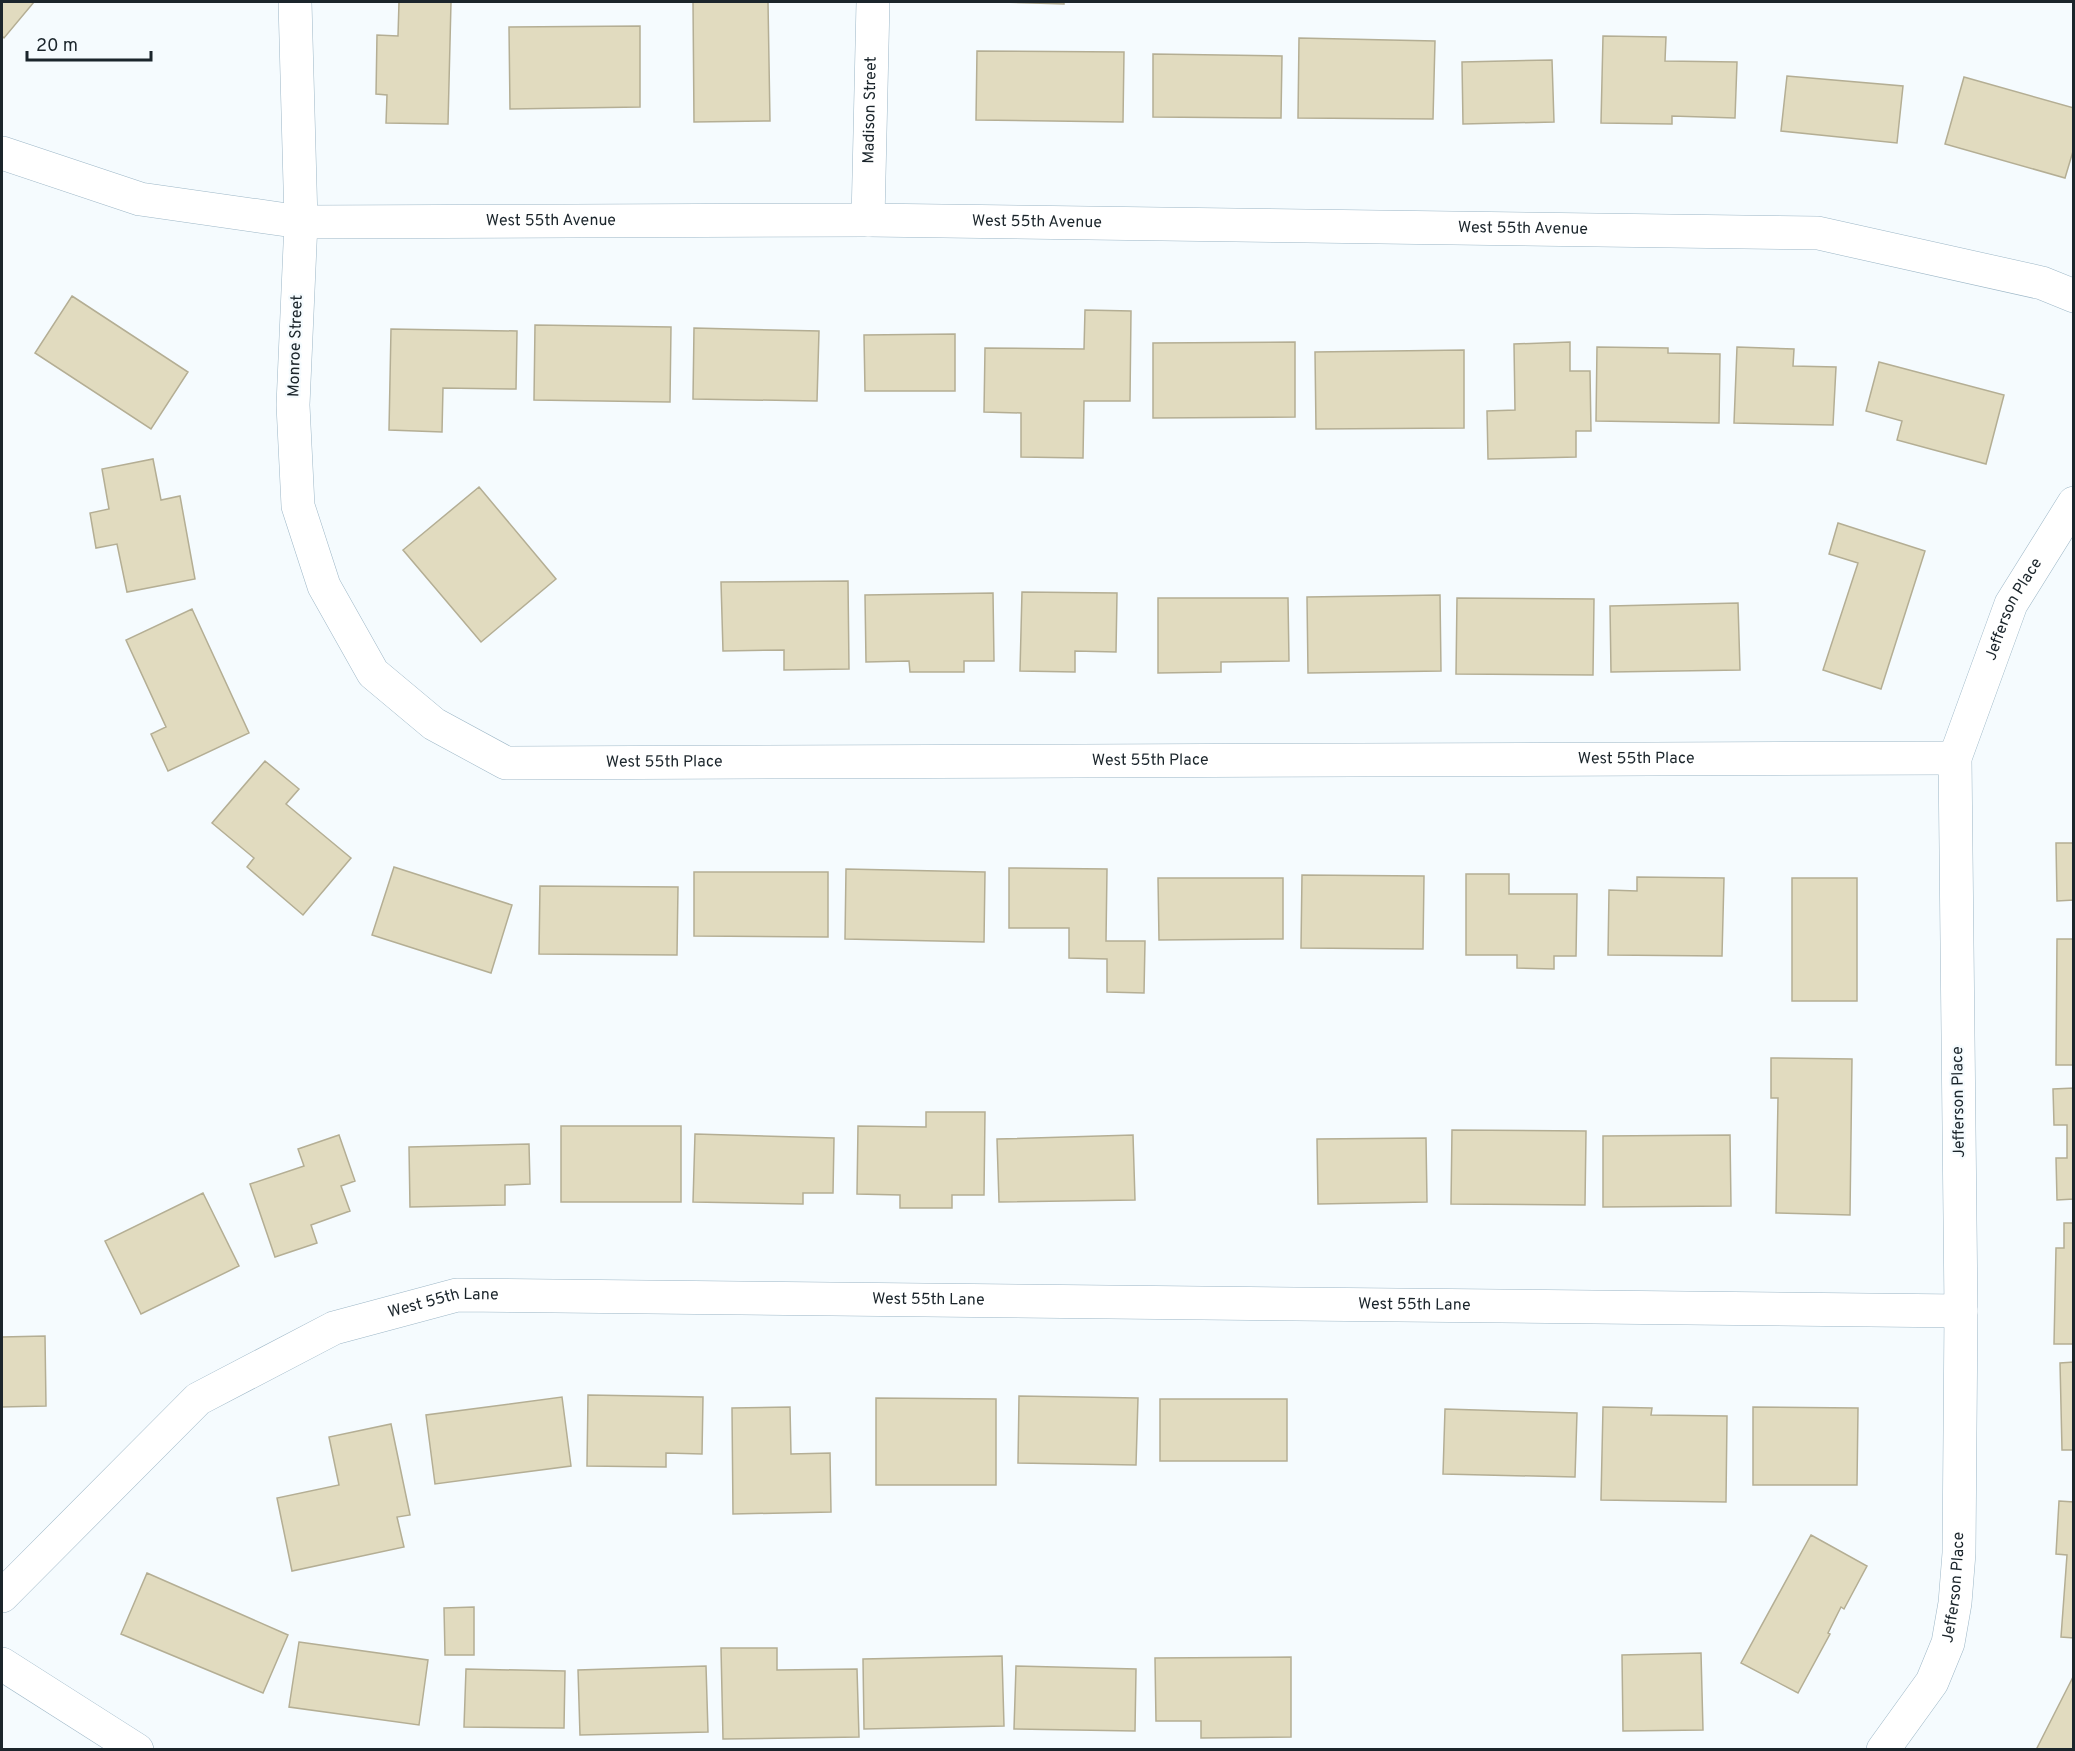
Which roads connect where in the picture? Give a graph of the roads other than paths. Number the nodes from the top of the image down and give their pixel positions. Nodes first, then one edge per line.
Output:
1 (295, 2) edge
2 (873, 2) edge
3 (2, 153) edge
4 (868, 220) junction
5 (301, 222) junction
6 (2073, 296) edge
7 (2073, 503) edge
8 (373, 673) joint
9 (1955, 758) junction
10 (1961, 1311) junction
11 (2, 1596) edge
12 (2, 1664) edge
13 (137, 1749) edge
14 (1883, 1749) edge

1 - 5 street, Monroe Street
2 - 4 street, Madison Street
3 - 5 street, West 55th Avenue
4 - 5 street, West 55th Avenue
4 - 6 street, West 55th Avenue
5 - 8 street, Monroe Street
7 - 9 street, Jefferson Place
8 - 9 street, West 55th Place
9 - 10 street, Jefferson Place
10 - 11 street, West 55th Lane
10 - 14 street, Jefferson Place
12 - 13 street

